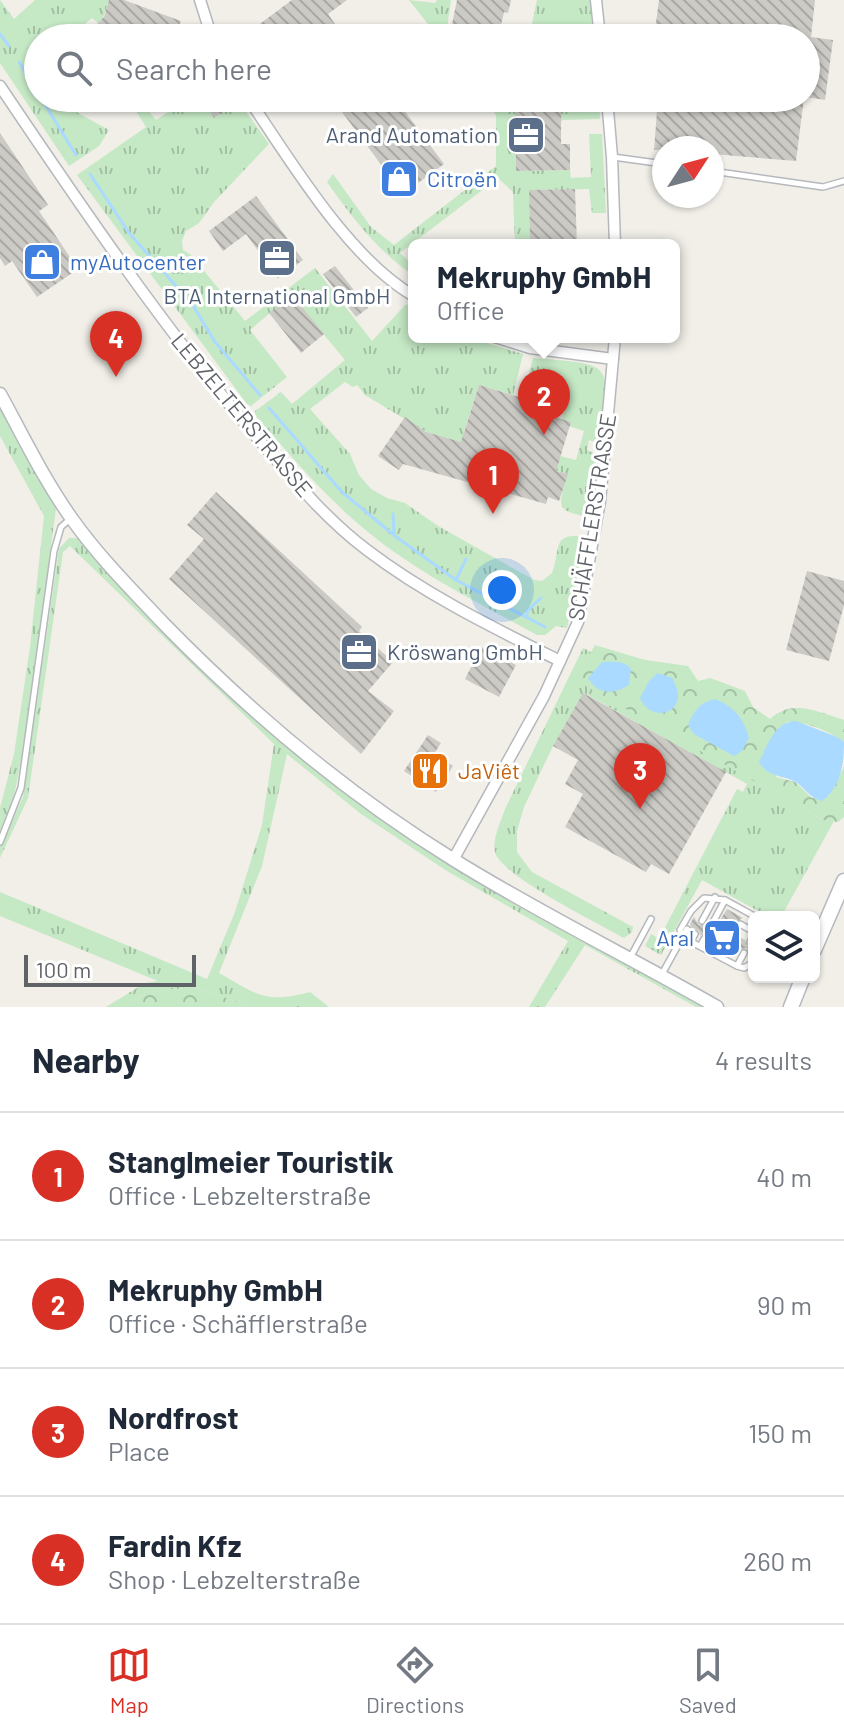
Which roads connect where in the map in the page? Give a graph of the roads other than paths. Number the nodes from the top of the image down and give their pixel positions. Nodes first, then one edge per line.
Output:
1 (200, 0) edge
2 (596, 0) edge
3 (208, 24) edge
4 (599, 24) edge
5 (0, 86) edge
6 (258, 112) edge
7 (608, 112) edge
8 (612, 157) junction
9 (652, 162) edge
10 (724, 173) edge
11 (844, 181) edge
12 (615, 239) edge
13 (408, 292) edge
14 (514, 343) edge
15 (614, 343) edge
16 (613, 359) junction
17 (0, 394) edge
18 (71, 518) junction
19 (560, 661) junction
20 (0, 842) edge
21 (453, 860) junction
22 (844, 881) edge
23 (715, 897) junction
24 (704, 898) junction
25 (725, 900) junction
26 (748, 913) edge
27 (694, 916) dead end
28 (651, 919) dead end
29 (702, 921) dead end
30 (740, 924) dead end
31 (711, 926) dead end
32 (687, 929) dead end
33 (748, 929) edge
34 (695, 934) dead end
35 (820, 936) edge
36 (682, 937) junction
37 (704, 939) dead end
38 (691, 941) junction
39 (700, 946) junction
40 (744, 953) dead end
41 (630, 958) junction
42 (737, 966) junction
43 (748, 966) edge
44 (661, 975) junction
45 (801, 983) edge
46 (717, 1007) edge
47 (791, 1007) edge

1 - 3 street
2 - 4 street
5 - 19 street, LEBZELTERSTRASSE
6 - 13 street
7 - 8 street
8 - 9 lane
8 - 12 street
10 - 11 lane
14 - 16 street
15 - 16 street, SCHÄFFLERSTRASSE
16 - 19 street, SCHÄFFLERSTRASSE
17 - 18 street
18 - 20 lane
18 - 21 street
19 - 21 street, SCHÄFFLERSTRASSE
21 - 41 street
22 - 35 main road
23 - 24 lane
23 - 25 lane
23 - 29 lane
24 - 27 lane
24 - 36 lane
25 - 26 lane
25 - 31 lane
28 - 41 lane
30 - 33 lane
32 - 36 lane
34 - 38 lane
36 - 38 lane
36 - 44 lane
37 - 39 lane
38 - 39 lane
39 - 42 lane
40 - 42 lane
41 - 44 street
42 - 43 lane
44 - 46 street
45 - 47 main road

